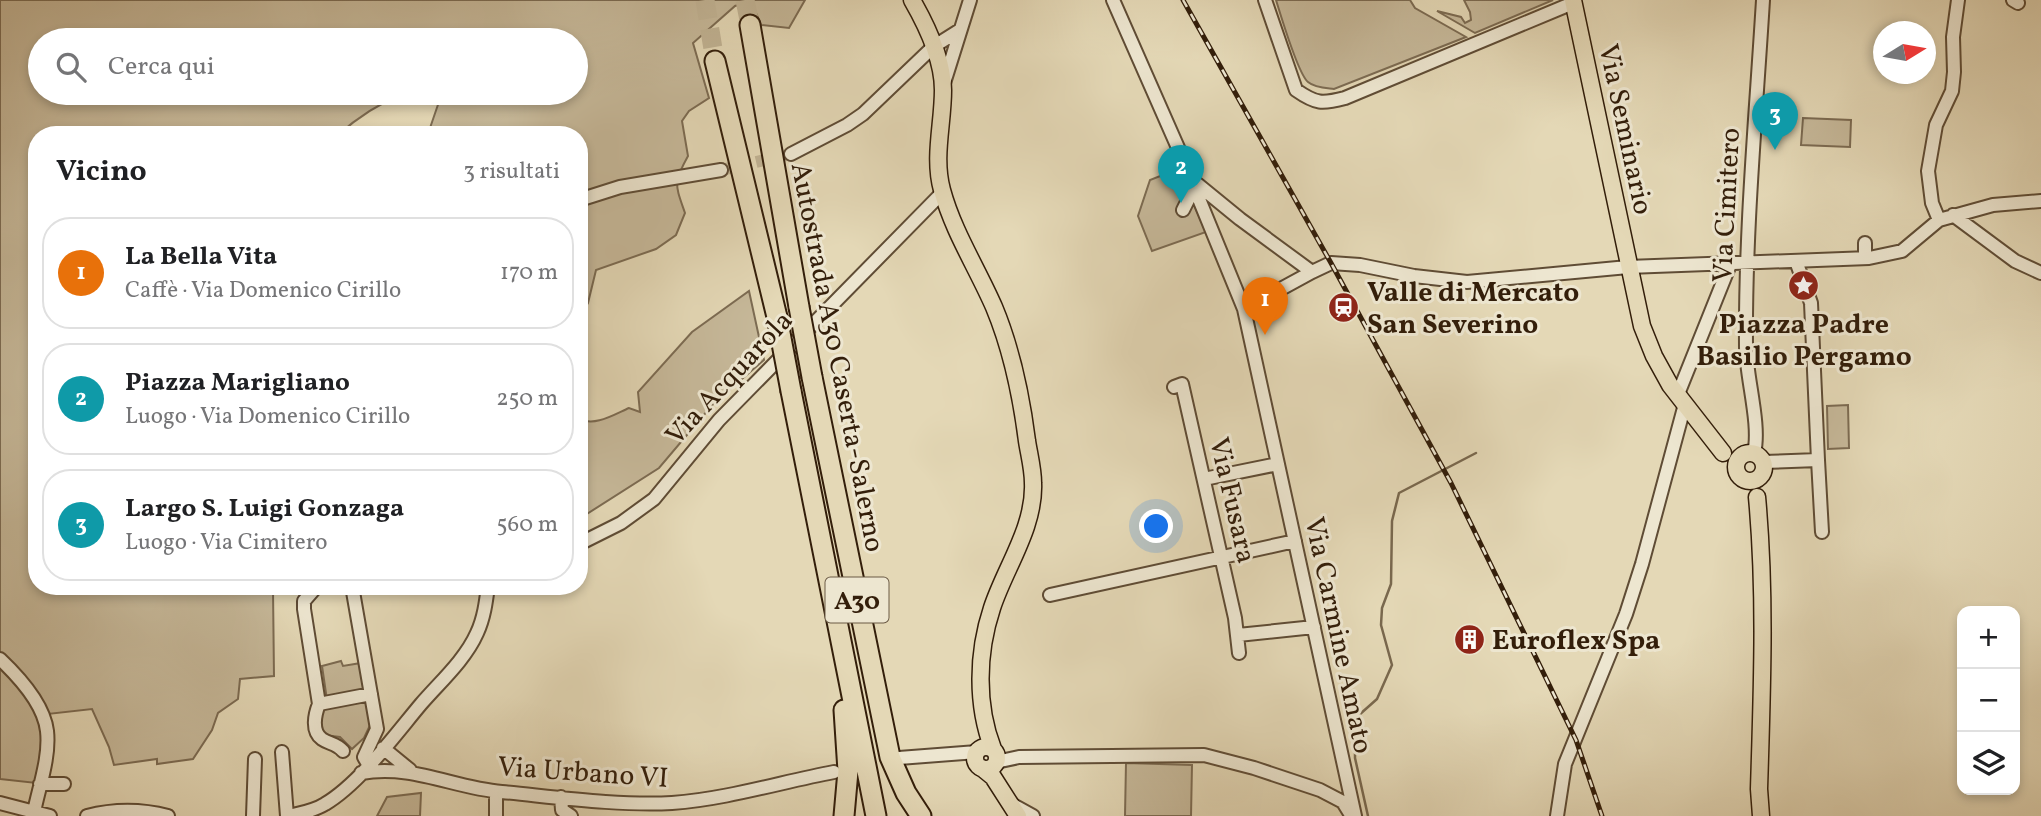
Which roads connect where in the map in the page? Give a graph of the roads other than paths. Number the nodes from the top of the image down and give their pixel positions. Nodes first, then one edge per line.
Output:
1 (912, 0) edge
2 (970, 0) edge
3 (1113, 0) edge
4 (1265, 0) edge
5 (1763, 0) edge
6 (1958, 0) edge
7 (1573, 1) edge
8 (750, 25) tunnel mouth
9 (960, 30) junction
10 (933, 47) junction
11 (715, 61) tunnel mouth
12 (943, 88) junction
13 (790, 153) tunnel mouth
14 (721, 170) tunnel mouth
15 (1192, 183) junction
16 (942, 192) junction
17 (588, 197) edge
18 (2041, 201) edge
19 (1183, 211) dead end
20 (1952, 215) junction
21 (1939, 220) junction
22 (1865, 243) dead end
23 (1865, 258) junction
24 (1748, 261) junction
25 (1796, 261) junction
26 (1731, 262) junction
27 (1628, 267) junction
28 (1312, 272) junction
29 (2041, 273) edge
30 (1244, 309) junction
31 (1174, 387) dead end
32 (1682, 399) junction
33 (1818, 460) junction
34 (1278, 464) junction
35 (1750, 467) junction
36 (1203, 479) junction
37 (1822, 531) dead end
38 (588, 540) edge
39 (1294, 541) junction
40 (1222, 557) junction
41 (832, 594) junction
42 (309, 595) edge
43 (354, 595) edge
44 (487, 595) edge
45 (1050, 595) dead end
46 (1314, 626) junction
47 (1238, 635) junction
48 (1239, 653) dead end
49 (0, 659) edge
50 (371, 694) junction
51 (319, 704) junction
52 (383, 748) junction
53 (343, 751) dead end
54 (282, 752) dead end
55 (899, 758) dead end
56 (255, 759) dead end
57 (987, 760) junction
58 (365, 768) junction
59 (411, 772) junction
60 (834, 772) dead end
61 (1343, 781) junction
62 (40, 784) junction
63 (64, 784) dead end
64 (1320, 790) junction
65 (496, 792) junction
66 (561, 797) junction
67 (1347, 798) junction
68 (5, 808) edge
69 (1016, 811) edge
70 (34, 812) junction
71 (50, 816) edge
72 (87, 816) edge
73 (168, 816) edge
74 (253, 816) edge
75 (288, 816) edge
76 (496, 816) edge
77 (571, 816) edge
78 (844, 816) edge
79 (876, 816) edge
80 (921, 816) edge
81 (1033, 816) edge
82 (1354, 816) edge
83 (1558, 816) edge
84 (1761, 816) edge

1 - 10 main road
2 - 9 street
3 - 15 street, Via Carmine Amato
4 - 7 street
5 - 24 street, Via Cimitero
6 - 21 street
7 - 27 main road, Via Seminario
8 - 80 highway, Autostrada A30 Caserta-Salerno / A30, bridge
9 - 10 street
9 - 12 street
10 - 12 main road
10 - 13 street
11 - 41 highway, Autostrada A30 Caserta-Salerno / A30, bridge
12 - 16 main road
14 - 17 street
15 - 19 street
15 - 28 street
15 - 30 street, Via Carmine Amato
16 - 38 street, Via Acquarola
16 - 57 main road
18 - 20 street
20 - 21 street
20 - 29 street
21 - 23 street
22 - 23 street
23 - 25 street
24 - 25 street
24 - 26 street
24 - 35 street, Via Cimitero
25 - 33 street
26 - 27 street
26 - 32 street
27 - 28 street
27 - 32 main road
28 - 30 street
30 - 34 street, Via Carmine Amato
31 - 36 street, Via Fusara
32 - 35 main road
32 - 83 street
33 - 35 street
33 - 37 street
34 - 36 street
34 - 39 street, Via Carmine Amato
35 - 84 main road
36 - 40 street, Via Fusara
39 - 40 street
39 - 46 street, Via Carmine Amato
40 - 45 street
40 - 47 street, Via Fusara
41 - 78 highway
41 - 79 highway, Autostrada A30 Caserta-Salerno / A30
42 - 51 street
43 - 50 street
44 - 52 street
46 - 47 street
46 - 61 street, Via Carmine Amato
47 - 48 street, Via Fusara
49 - 62 street
50 - 51 street
50 - 58 street
51 - 53 street
52 - 58 street
52 - 59 street, Via Urbano VI
54 - 75 street
55 - 57 street
56 - 74 street
57 - 64 street
57 - 69 main road
58 - 59 street, Via Urbano VI
58 - 75 street
59 - 65 street, Via Urbano VI
60 - 66 street, Via Urbano VI
61 - 64 street
61 - 67 street, Via Carmine Amato
62 - 63 street
62 - 70 street
64 - 67 street
65 - 66 street, Via Urbano VI
65 - 76 street
66 - 77 street
67 - 82 street
68 - 70 street
69 - 81 street
70 - 71 street
72 - 73 street

